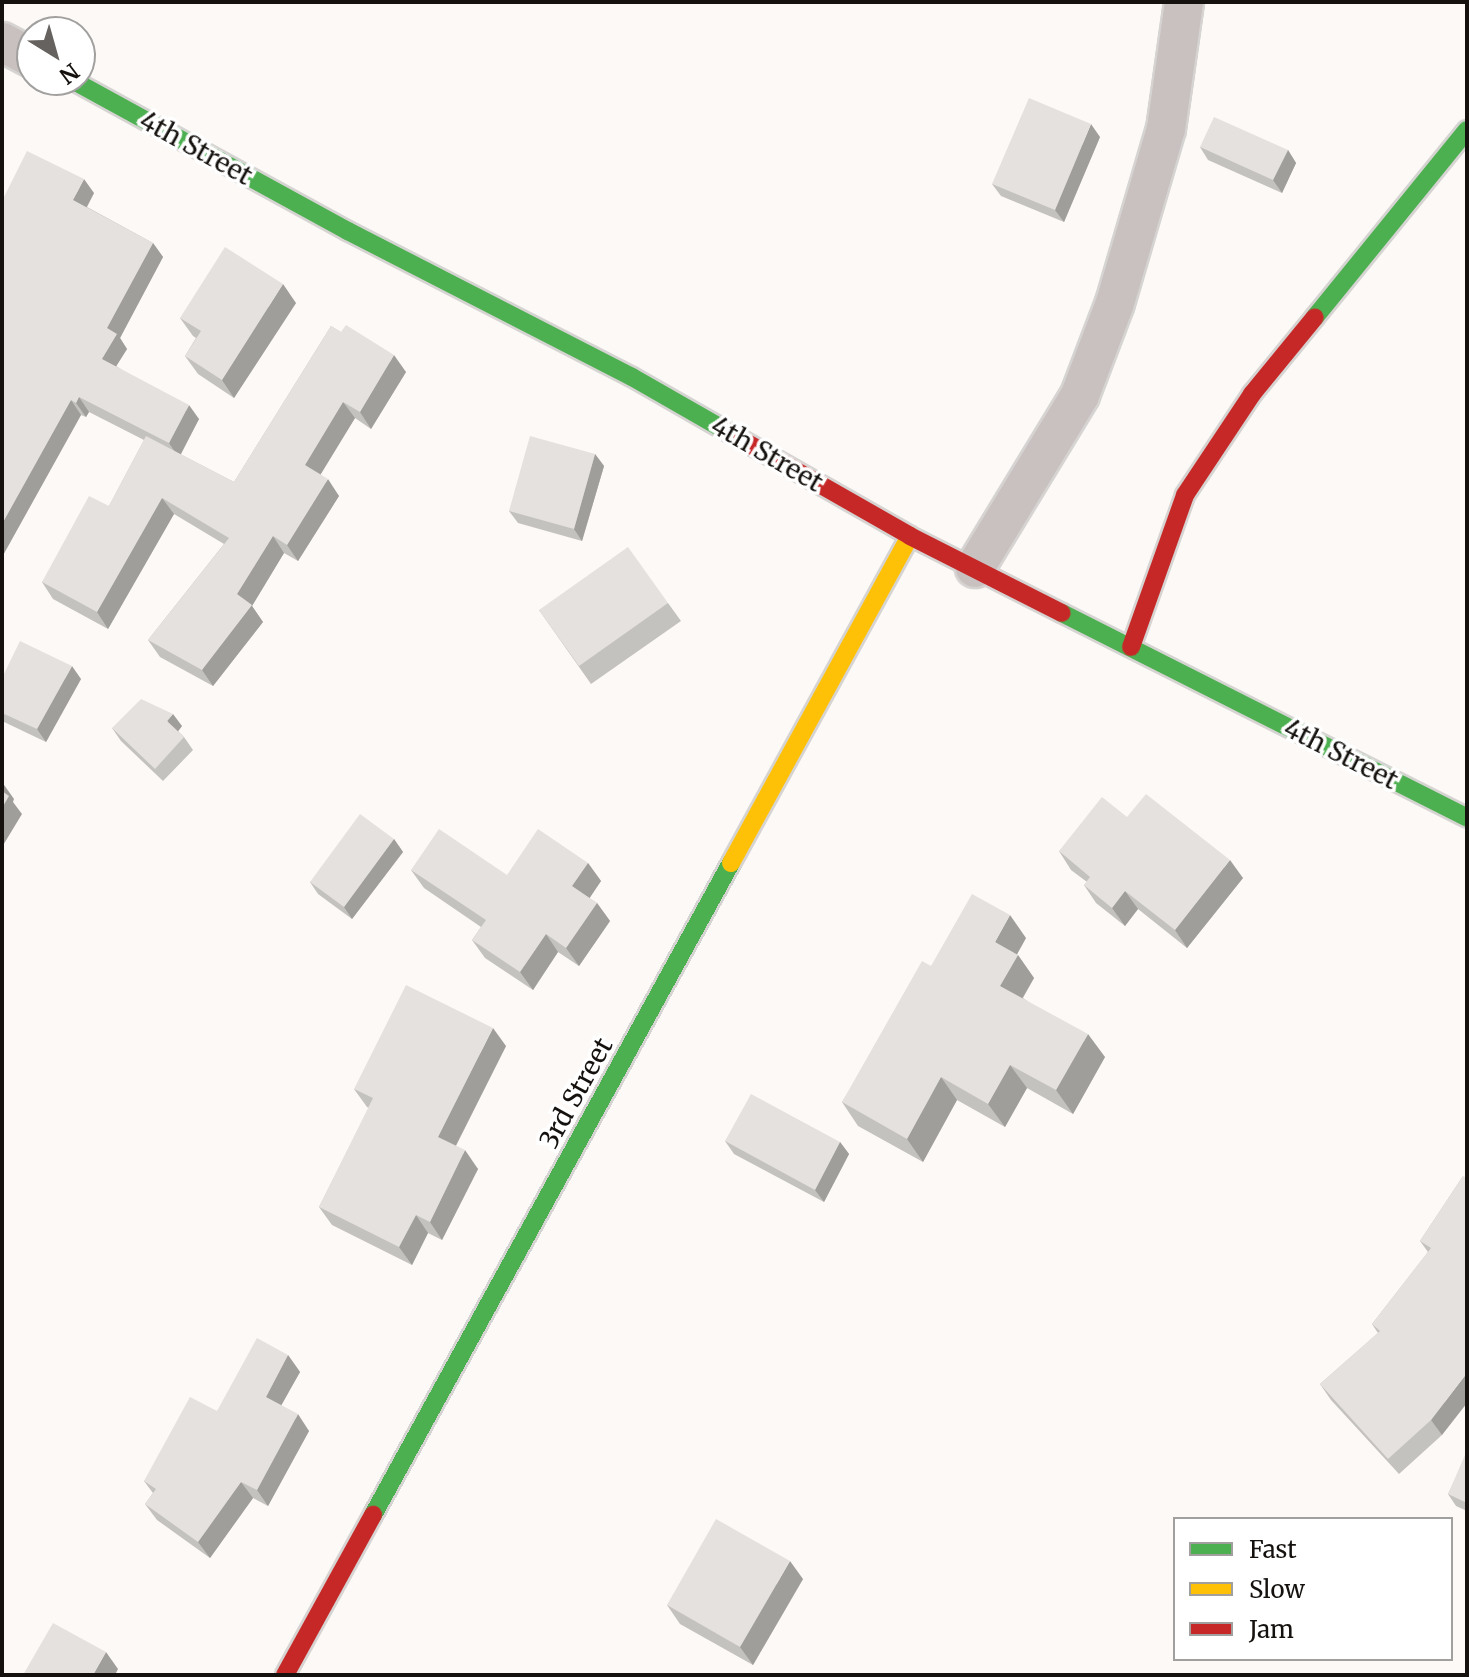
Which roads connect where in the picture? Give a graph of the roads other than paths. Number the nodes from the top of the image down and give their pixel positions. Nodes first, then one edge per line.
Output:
1 (1184, 2) edge
2 (96, 93) edge
3 (1467, 130) edge
4 (910, 536) junction
5 (975, 568) junction
6 (1131, 647) junction
7 (1467, 818) edge
8 (285, 1675) edge

1 - 5 street
2 - 4 street, 4th Street
3 - 6 street
4 - 5 street, 4th Street
4 - 8 street, 3rd Street
5 - 6 street, 4th Street
6 - 7 street, 4th Street

